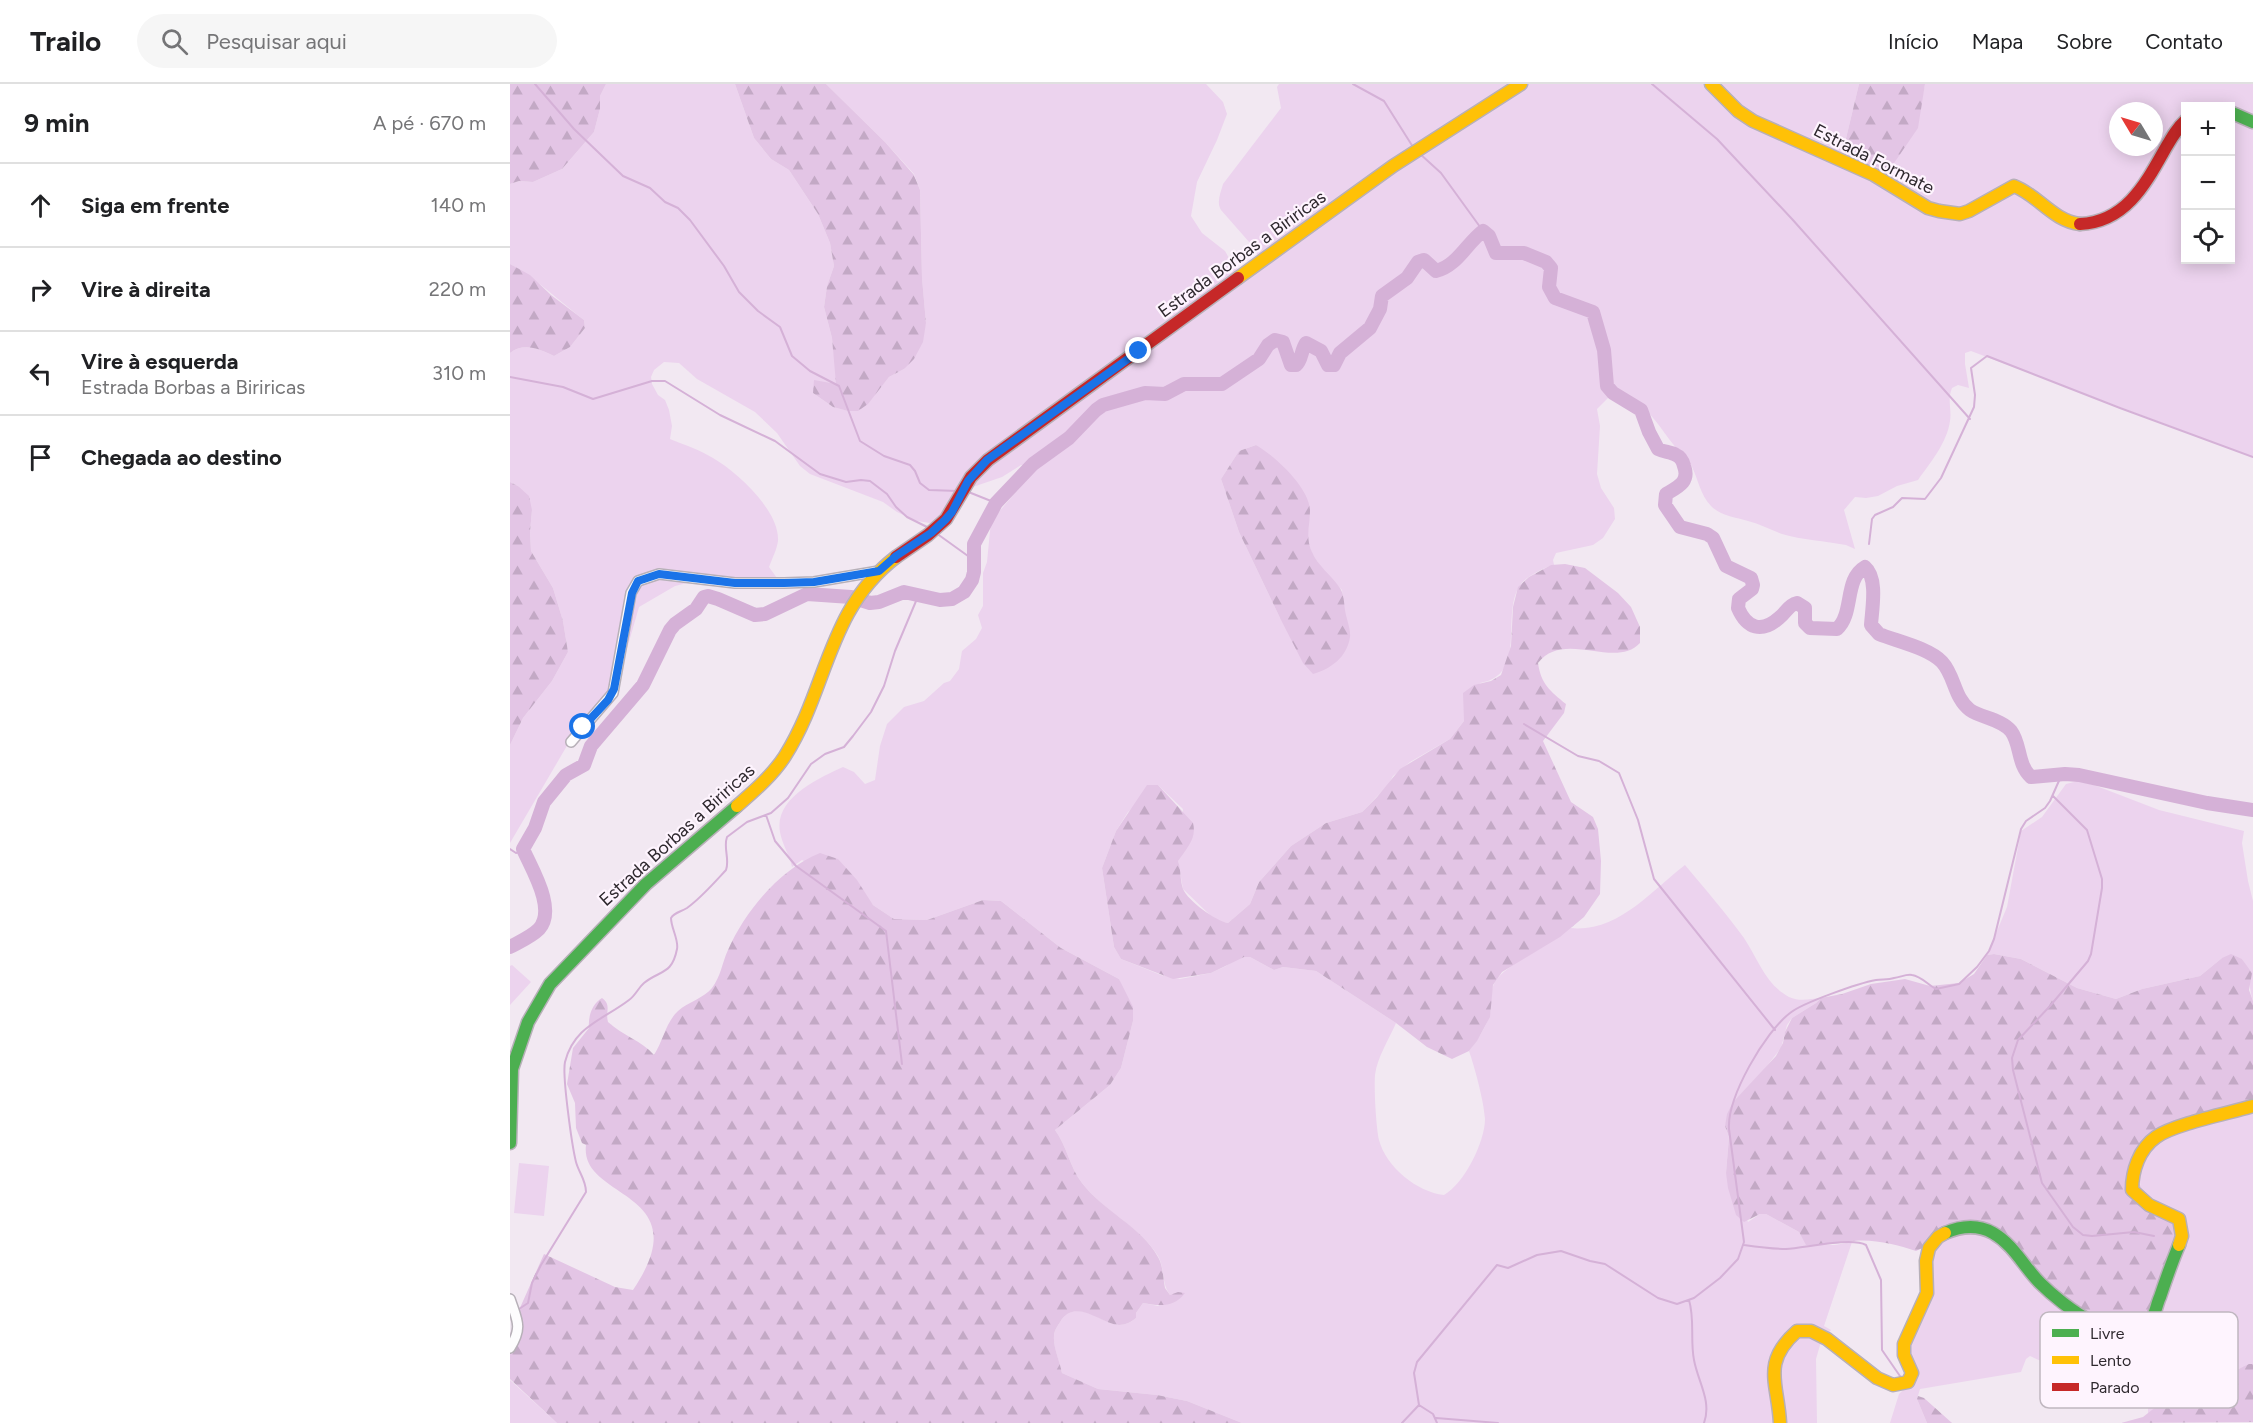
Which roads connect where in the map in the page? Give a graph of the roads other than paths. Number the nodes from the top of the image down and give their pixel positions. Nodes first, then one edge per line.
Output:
1 (1521, 84) edge
2 (1711, 84) edge
3 (2235, 114) edge
4 (2253, 122) edge
5 (2181, 126) edge
6 (879, 571) junction
7 (571, 742) dead end
8 (511, 1074) edge
9 (2253, 1106) edge
10 (510, 1143) edge
11 (510, 1299) edge
12 (2076, 1312) edge
13 (2154, 1312) edge
14 (510, 1348) edge
15 (1780, 1423) edge

1 - 6 street, Estrada Borbas a Biriricas
2 - 5 street, Estrada Formate
3 - 4 street
6 - 7 street
6 - 8 street, Estrada Borbas a Biriricas
8 - 10 street, Estrada Borbas a Biriricas
9 - 13 street
11 - 14 street
12 - 15 street

